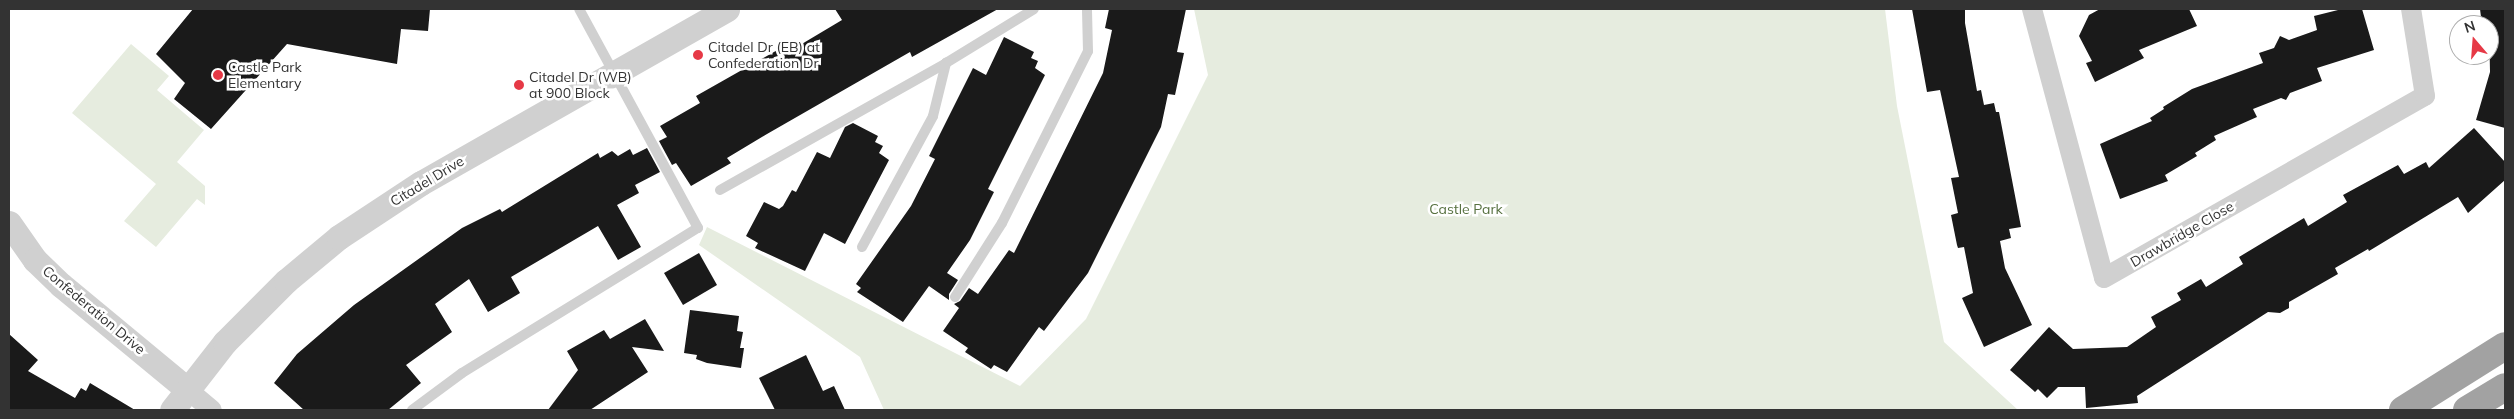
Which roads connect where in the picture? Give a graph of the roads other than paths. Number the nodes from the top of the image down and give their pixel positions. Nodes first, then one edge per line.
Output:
1 (578, 9) edge
2 (727, 9) edge
3 (1034, 9) edge
4 (1087, 9) edge
5 (2032, 9) edge
6 (2411, 9) edge
7 (946, 63) junction
8 (615, 72) junction
9 (720, 190) dead end
10 (9, 223) edge
11 (862, 247) dead end
12 (955, 297) dead end
13 (2505, 346) edge
14 (2505, 387) edge
15 (188, 390) junction
16 (172, 410) edge
17 (212, 410) edge
18 (412, 410) edge
19 (2402, 410) edge
20 (2467, 410) edge

1 - 8 lane
2 - 8 street, Citadel Drive
3 - 7 lane
4 - 12 lane
5 - 6 street, Drawbridge Close
7 - 9 lane
7 - 11 lane
8 - 15 street, Citadel Drive
8 - 18 lane
10 - 15 street, Confederation Drive
13 - 19 highway
14 - 20 highway
15 - 16 street, Citadel Drive
15 - 17 street

